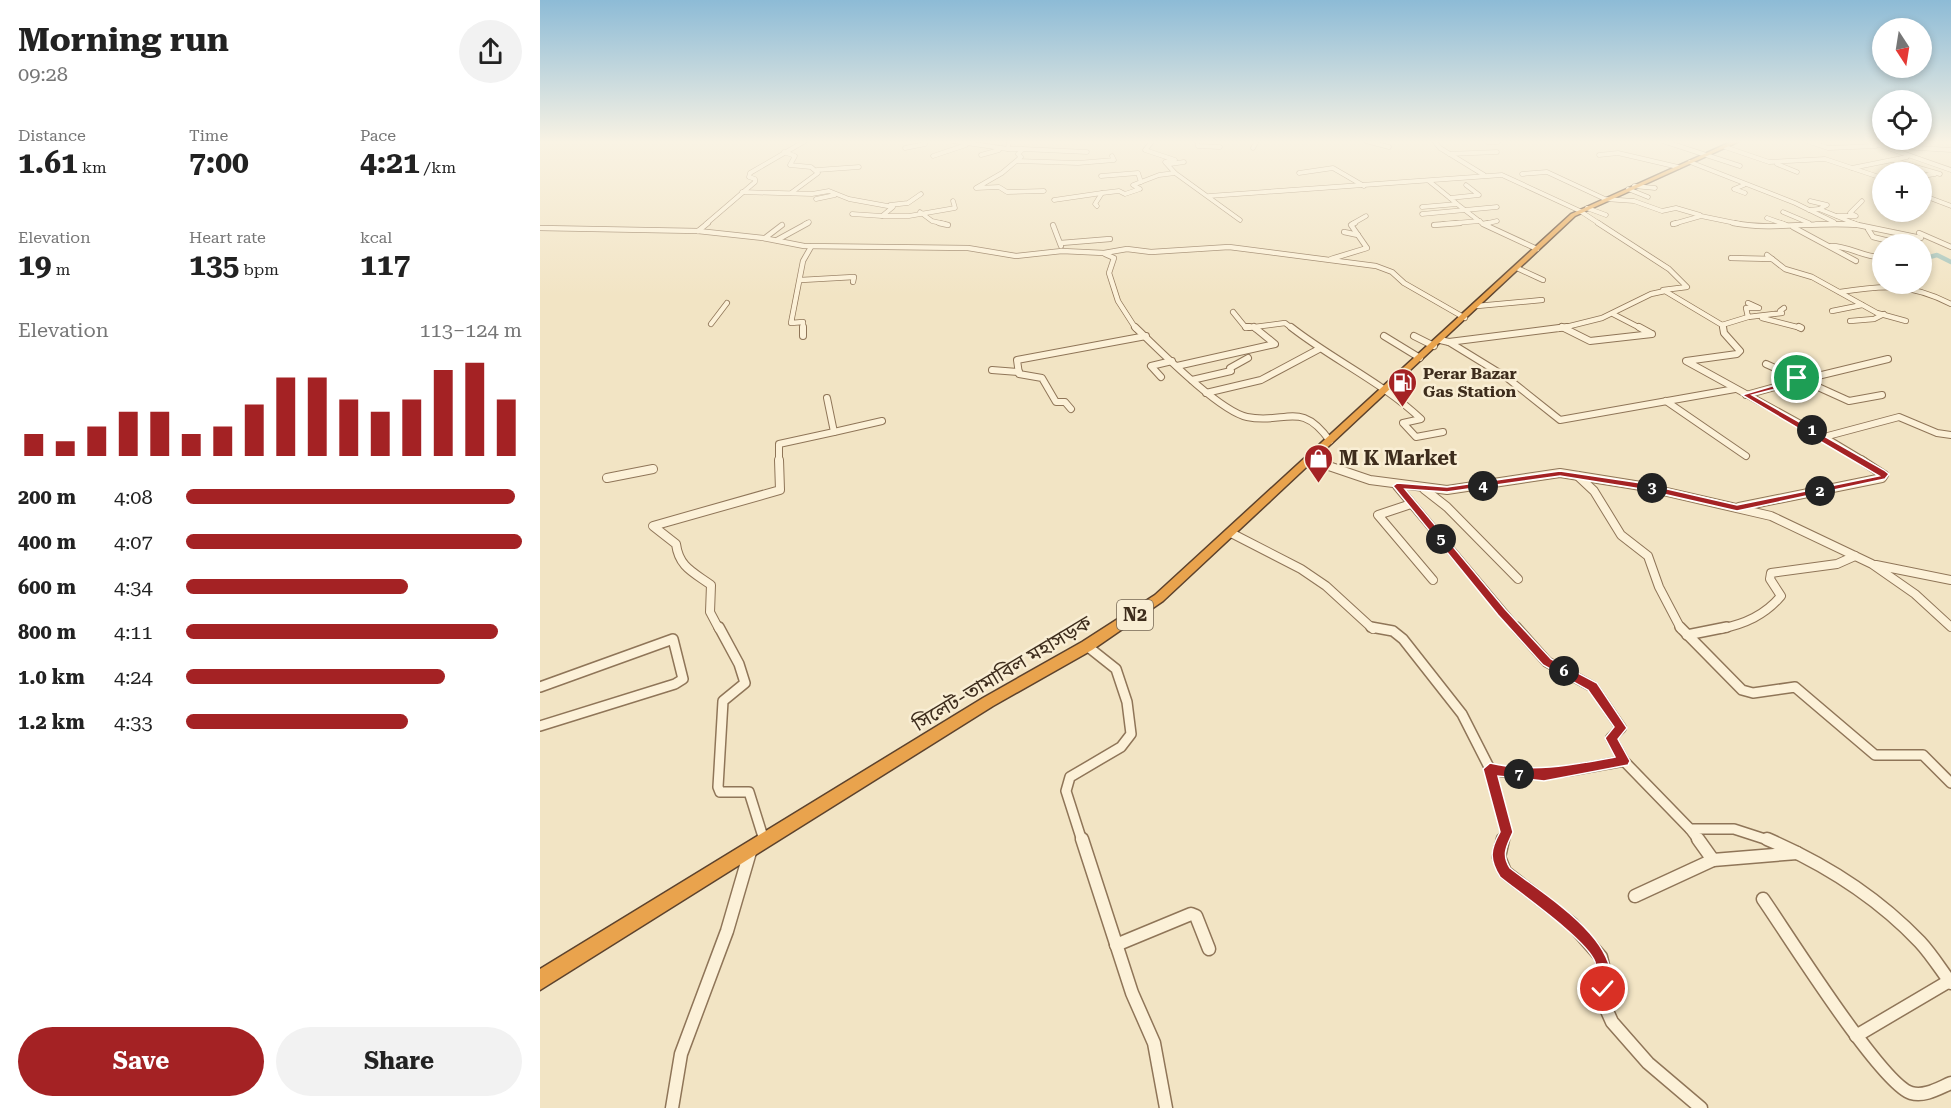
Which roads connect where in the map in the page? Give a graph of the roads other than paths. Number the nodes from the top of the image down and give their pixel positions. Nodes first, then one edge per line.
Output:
1 (742, 192) edge
2 (777, 193) edge
3 (791, 193) joint
4 (803, 193) edge
5 (832, 193) edge
6 (833, 193) edge
7 (1102, 193) junction
8 (1111, 193) edge
9 (1202, 193) edge
10 (1260, 193) edge
11 (1443, 193) edge
12 (1476, 193) edge
13 (1545, 193) edge
14 (1591, 193) edge
15 (1619, 193) edge
16 (1641, 193) edge
17 (1766, 193) edge
18 (921, 194) dead end
19 (1209, 196) junction
20 (1648, 197) dead end
21 (1450, 198) junction
22 (816, 199) dead end
23 (1605, 199) junction
24 (1932, 199) edge
25 (1054, 200) dead end
26 (953, 201) dead end
27 (1810, 201) dead end
28 (1862, 201) dead end
29 (1457, 204) junction
30 (890, 205) junction
31 (1097, 206) dead end
32 (1951, 206) edge
33 (1422, 207) dead end
34 (1497, 207) dead end
35 (1584, 209) junction
36 (1819, 209) junction
37 (1465, 210) junction
38 (1809, 210) junction
39 (920, 212) junction
40 (1783, 212) dead end
41 (852, 214) dead end
42 (1422, 214) dead end
43 (1606, 215) dead end
44 (882, 216) junction
45 (1366, 216) dead end
46 (1701, 216) junction
47 (1833, 216) junction
48 (1767, 218) dead end
49 (1240, 220) dead end
50 (1497, 221) dead end
51 (808, 222) dead end
52 (1482, 222) junction
53 (1835, 223) junction
54 (1673, 224) dead end
55 (1812, 224) junction
56 (782, 225) dead end
57 (948, 225) dead end
58 (1053, 225) dead end
59 (1434, 225) dead end
60 (1858, 225) junction
61 (1790, 226) junction
62 (540, 228) edge
63 (1868, 229) junction
64 (1906, 230) junction
65 (698, 231) junction
66 (1344, 232) dead end
67 (1914, 234) edge
68 (1358, 235) junction
69 (1872, 235) edge
70 (765, 238) junction
71 (927, 239) dead end
72 (1110, 239) dead end
73 (777, 240) junction
74 (1838, 242) dead end
75 (1061, 243) junction
76 (1948, 243) edge
77 (1847, 245) junction
78 (1276, 246) dead end
79 (1831, 246) junction
80 (811, 247) junction
81 (925, 247) junction
82 (1537, 249) junction
83 (1062, 251) junction
84 (1104, 253) junction
85 (1285, 253) junction
86 (1767, 255) dead end
87 (1731, 258) dead end
88 (1872, 258) edge
89 (1329, 260) junction
90 (1773, 260) junction
91 (1856, 261) dead end
92 (1517, 268) junction
93 (801, 280) junction
94 (1543, 280) dead end
95 (853, 282) dead end
96 (1660, 290) junction
97 (1839, 292) junction
98 (1542, 300) dead end
99 (1748, 303) dead end
100 (726, 304) dead end
101 (1951, 304) edge
102 (1862, 305) junction
103 (1477, 306) junction
104 (1784, 308) dead end
105 (1832, 310) dead end
106 (1233, 312) dead end
107 (1613, 314) junction
108 (1884, 314) junction
109 (1748, 317) junction
110 (1465, 318) junction
111 (1760, 318) junction
112 (1850, 321) dead end
113 (1906, 321) dead end
114 (712, 322) dead end
115 (1722, 325) junction
116 (1253, 327) junction
117 (1560, 327) junction
118 (1801, 328) dead end
119 (802, 336) dead end
120 (1146, 336) junction
121 (1384, 336) dead end
122 (1414, 336) dead end
123 (1441, 343) junction
124 (1319, 349) junction
125 (1248, 358) dead end
126 (1420, 358) junction
127 (1888, 359) dead end
128 (1175, 363) junction
129 (1766, 364) dead end
130 (992, 370) dead end
131 (1019, 372) junction
132 (1161, 377) dead end
133 (1192, 380) junction
134 (1797, 381) junction
135 (1735, 389) junction
136 (1385, 390) junction
137 (1206, 393) junction
138 (1746, 395) junction
139 (1882, 395) dead end
140 (827, 398) dead end
141 (1666, 401) junction
142 (1071, 409) dead end
143 (1868, 417) dead end
144 (882, 421) dead end
145 (1877, 423) junction
146 (834, 432) junction
147 (1443, 432) dead end
148 (1951, 435) edge
149 (1824, 437) junction
150 (1330, 441) junction
151 (1746, 456) dead end
152 (1311, 460) junction
153 (653, 468) dead end
154 (1575, 474) junction
155 (607, 478) dead end
156 (1397, 486) junction
157 (1422, 487) junction
158 (1411, 504) junction
159 (1737, 508) junction
160 (1231, 532) junction
161 (1855, 556) junction
162 (1872, 564) junction
163 (1518, 579) dead end
164 (1433, 580) dead end
165 (1951, 580) edge
166 (1951, 627) edge
167 (1687, 635) junction
168 (1087, 646) junction
169 (540, 687) edge
170 (540, 726) edge
171 (1624, 761) junction
172 (1490, 769) junction
173 (1951, 783) edge
174 (1690, 829) junction
175 (764, 840) junction
176 (751, 848) junction
177 (1798, 853) junction
178 (1713, 860) junction
179 (1635, 896) dead end
180 (1762, 899) dead end
181 (1116, 945) junction
182 (1209, 949) dead end
183 (540, 980) edge
184 (1951, 982) edge
185 (1856, 1036) junction
186 (1951, 1083) edge
187 (672, 1108) edge
188 (1166, 1108) edge
189 (1701, 1108) edge

1 - 65 street
2 - 3 street
3 - 4 street
5 - 22 street
6 - 30 street
7 - 8 street
7 - 25 street
7 - 31 street
9 - 19 street
10 - 19 street
11 - 21 street
12 - 21 street
13 - 35 street
14 - 23 street
15 - 23 highway, সিলেট-তামাবিল মহাসড়ক / N2
16 - 20 street
17 - 38 street
18 - 30 street
19 - 49 street
21 - 29 street
23 - 35 highway, সিলেট-তামাবিল মহাসড়ক / N2
23 - 46 street
24 - 32 street
26 - 39 street
27 - 36 street
28 - 47 street
29 - 33 street
29 - 37 street
30 - 44 street
34 - 37 street
35 - 43 street
35 - 82 highway, সিলেট-তামাবিল মহাসড়ক / N2
35 - 96 street
36 - 38 street
36 - 47 street
37 - 42 street
37 - 52 street
38 - 53 street
39 - 44 street
39 - 57 street
40 - 55 street
41 - 44 street
45 - 68 street
46 - 54 street
46 - 61 street
47 - 60 street
48 - 61 street
50 - 52 street
51 - 73 street
52 - 59 street
52 - 82 street
53 - 55 street
53 - 60 street
55 - 61 street
56 - 70 street
58 - 75 street
60 - 63 street
61 - 79 street
62 - 65 street
63 - 64 street
63 - 69 street
64 - 67 street
64 - 76 street
65 - 70 street
66 - 68 street
68 - 89 street
70 - 73 street
71 - 81 street
72 - 75 street
73 - 80 street
74 - 77 street
75 - 83 street
77 - 79 street
77 - 88 street
78 - 85 street
79 - 91 street
80 - 81 street
80 - 93 street
81 - 83 street
82 - 92 highway, সিলেট-তামাবিল মহাসড়ক / N2
83 - 84 street
84 - 85 street
84 - 120 street
85 - 89 street
86 - 90 street
87 - 90 street
89 - 110 street
90 - 97 street
92 - 94 street
92 - 103 highway, সিলেট-তামাবিল মহাসড়ক / N2
93 - 95 street
93 - 119 street
96 - 107 street
96 - 115 street
97 - 101 street
97 - 102 street
98 - 103 street
99 - 109 street
100 - 114 street
102 - 105 street
102 - 108 street
103 - 110 highway, সিলেট-তামাবিল মহাসড়ক / N2
104 - 111 street
106 - 116 street
107 - 117 street
107 - 117 street
108 - 112 street
108 - 113 street
109 - 111 street
109 - 115 street
110 - 123 highway, সিলেট-তামাবিল মহাসড়ক / N2
111 - 118 street
115 - 135 street
116 - 124 street
116 - 128 street
117 - 123 street
120 - 128 street
120 - 131 street
121 - 126 street
122 - 123 street
123 - 126 highway, সিলেট-তামাবিল মহাসড়ক / N2
123 - 141 street
124 - 136 street
124 - 137 street
125 - 133 street
126 - 136 highway, সিলেট-তামাবিল মহাসড়ক / N2
127 - 134 street
128 - 132 street
128 - 133 street
129 - 134 street
130 - 131 street
131 - 142 street
133 - 137 street
134 - 138 street
134 - 139 street
135 - 138 street
135 - 141 street
136 - 147 street
136 - 150 highway, সিলেট-তামাবিল মহাসড়ক / N2
137 - 150 street
138 - 149 street
140 - 146 street
141 - 151 street
143 - 145 street
144 - 146 street
145 - 148 street
145 - 149 street
146 - 175 street
149 - 159 street
150 - 152 highway, সিলেট-তামাবিল মহাসড়ক / N2
152 - 156 street
152 - 160 highway, সিলেট-তামাবিল মহাসড়ক / N2
153 - 155 street
154 - 157 street
154 - 159 street
154 - 167 street
156 - 157 street
156 - 158 street
157 - 163 street
158 - 164 street
158 - 171 street
159 - 161 street
160 - 168 highway, সিলেট-তামাবিল মহাসড়ক / N2
160 - 172 street
161 - 162 street
161 - 167 street
162 - 165 street
162 - 166 street
167 - 173 street
168 - 175 highway, সিলেট-তামাবিল মহাসড়ক / N2
168 - 181 street
169 - 170 street
171 - 172 street
171 - 174 street
172 - 189 street
174 - 177 street
174 - 178 street
175 - 176 highway, সিলেট-তামাবিল মহাসড়ক / N2
176 - 183 highway, সিলেট-তামাবিল মহাসড়ক / N2
176 - 187 street
177 - 178 street
177 - 184 street
178 - 179 street
180 - 185 street
181 - 182 street
181 - 188 street
184 - 185 street
185 - 186 street

